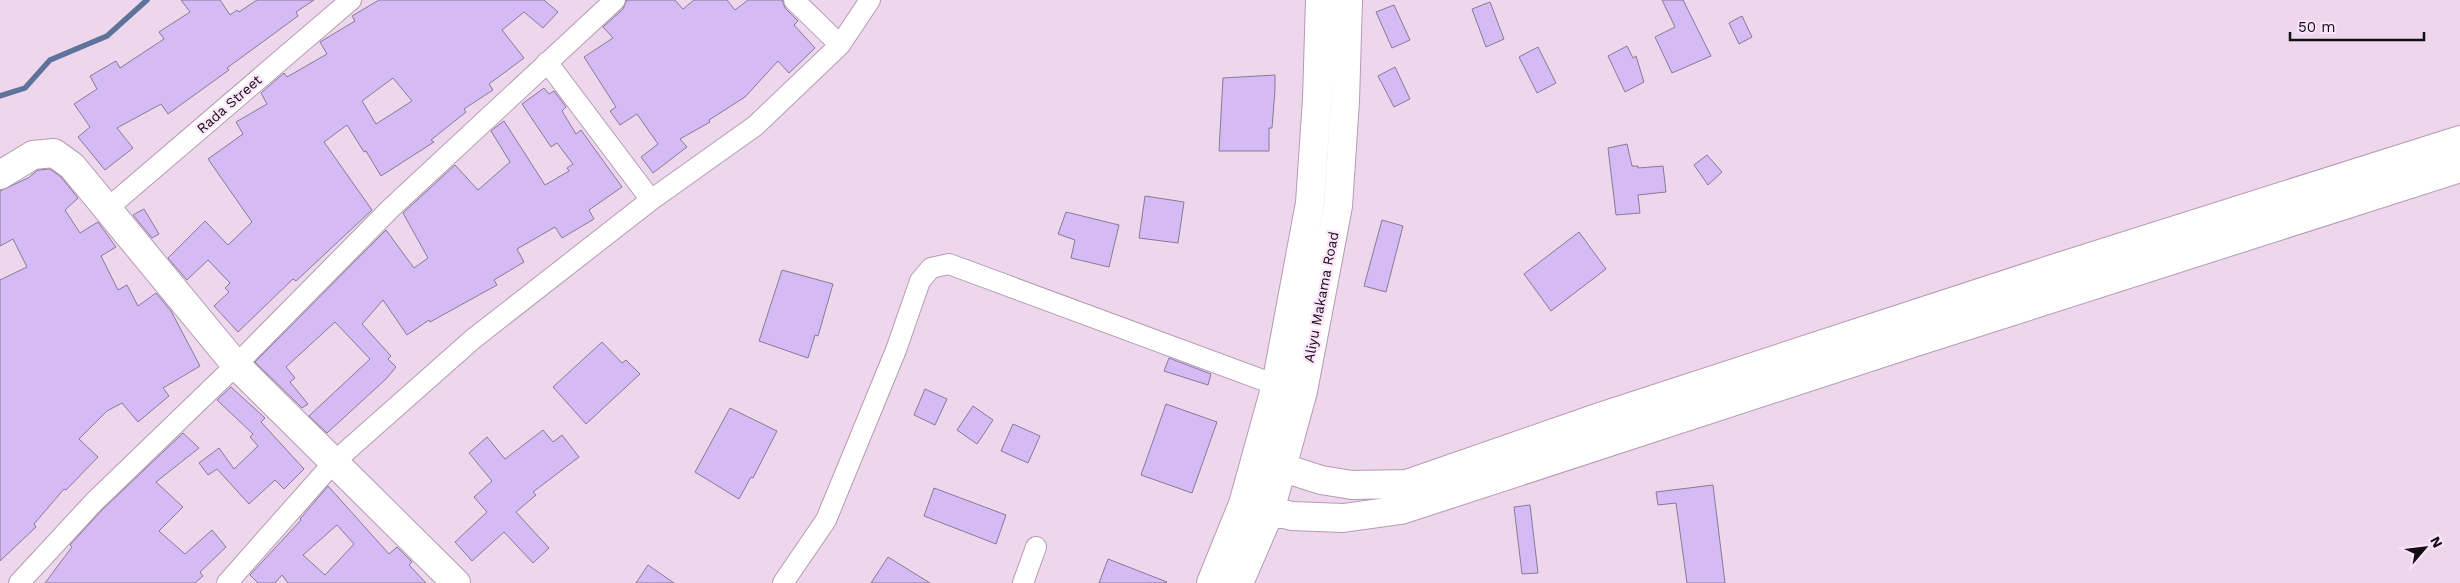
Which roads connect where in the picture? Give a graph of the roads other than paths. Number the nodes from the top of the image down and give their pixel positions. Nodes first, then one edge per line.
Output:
1 (351, 0) edge
2 (615, 0) edge
3 (794, 0) edge
4 (870, 0) edge
5 (1320, 0) edge
6 (1348, 0) edge
7 (840, 45) junction
8 (547, 62) junction
9 (2460, 140) edge
10 (2460, 168) edge
11 (0, 175) edge
12 (651, 200) junction
13 (108, 208) junction
14 (236, 365) junction
15 (1276, 385) junction
16 (1256, 459) junction
17 (334, 462) junction
18 (1282, 468) junction
19 (1243, 504) junction
20 (1270, 511) junction
21 (1036, 546) dead end
22 (19, 583) edge
23 (227, 583) edge
24 (456, 583) edge
25 (783, 583) edge
26 (1023, 583) edge
27 (1212, 583) edge
28 (1239, 583) edge

1 - 13 street, Rada Street
2 - 8 street
3 - 7 street
4 - 7 street
5 - 15 street, Aliyu Makama Road
6 - 18 street, Aliyu Makama Road
7 - 12 street
8 - 12 street
8 - 14 street
9 - 18 street
10 - 20 street
11 - 13 street
12 - 17 street
13 - 14 street
14 - 17 street
14 - 22 street
15 - 16 street, Aliyu Makama Road
15 - 25 street
16 - 18 street
16 - 19 street, Aliyu Makama Road
17 - 23 street
17 - 24 street
18 - 20 street, Aliyu Makama Road
19 - 20 street
19 - 27 street, Aliyu Makama Road
20 - 28 street, Aliyu Makama Road
21 - 26 street

